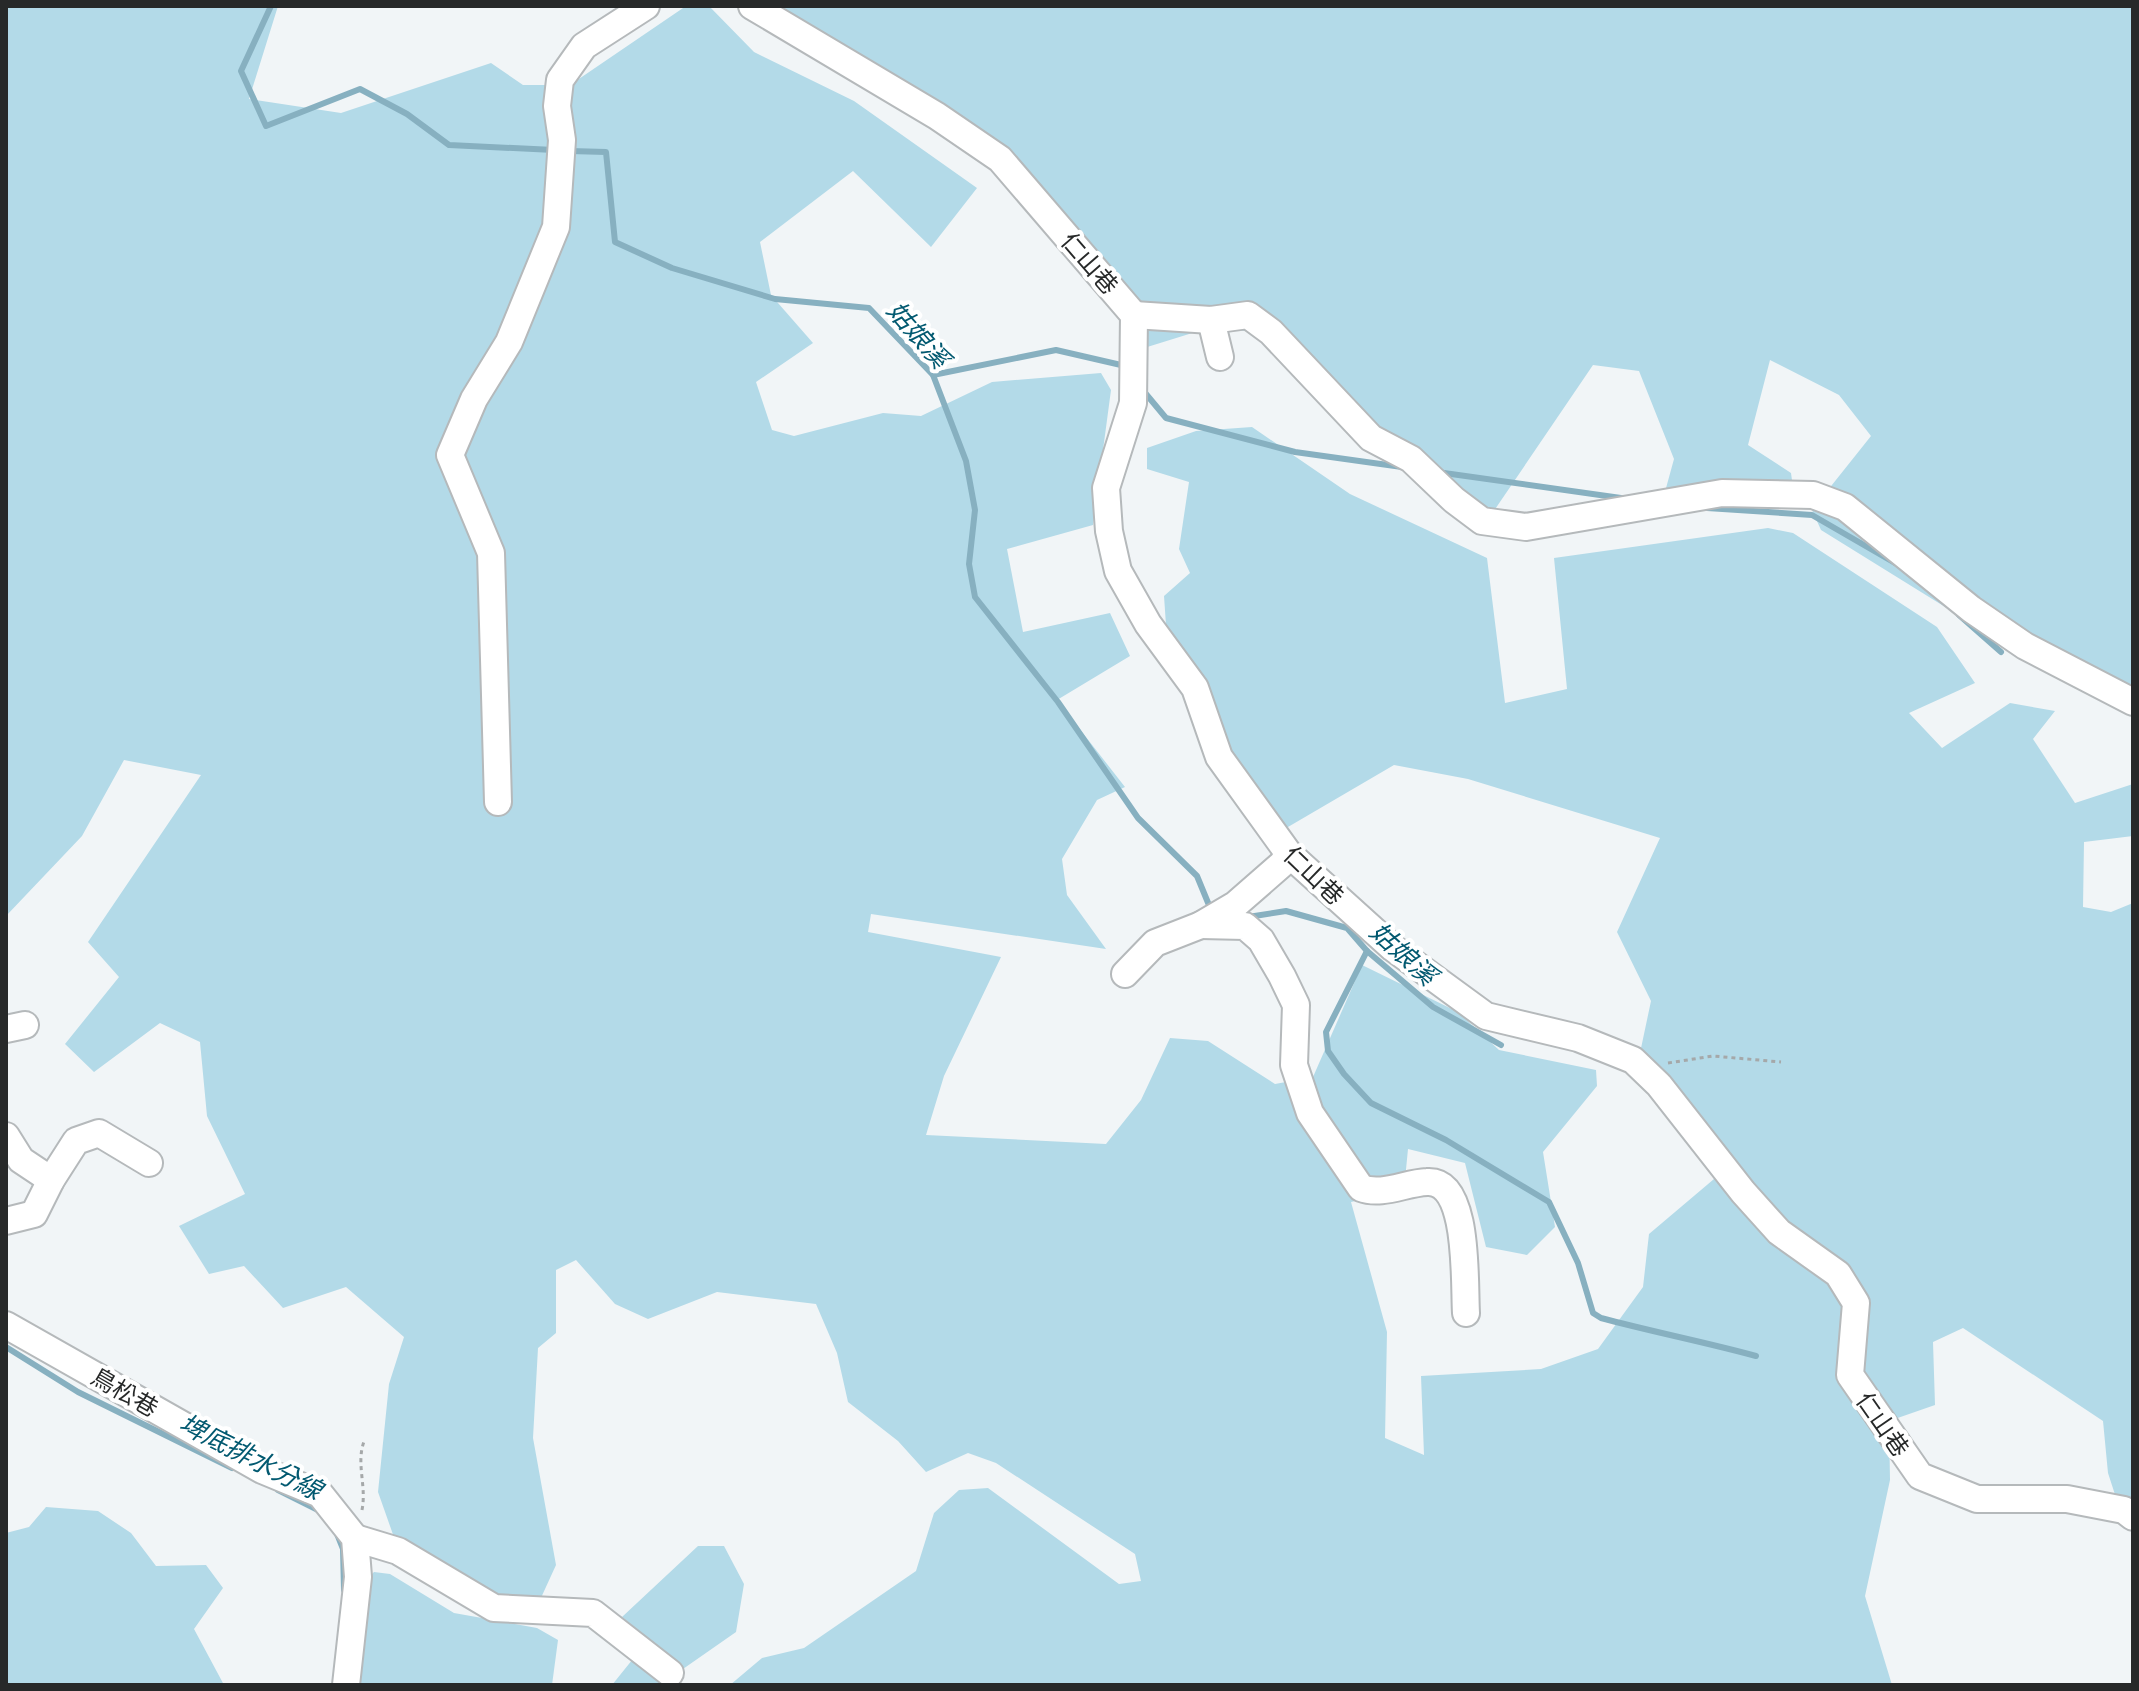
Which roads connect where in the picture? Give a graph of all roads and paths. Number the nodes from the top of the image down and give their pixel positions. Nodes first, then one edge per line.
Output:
1 (752, 6) edge
2 (641, 7) edge
3 (1134, 315) junction
4 (1211, 320) junction
5 (1220, 357) dead end
6 (2133, 702) edge
7 (498, 802) dead end
8 (1289, 854) junction
9 (1201, 925) junction
10 (1125, 974) dead end
11 (1781, 1062) dead end
12 (1641, 1067) junction
13 (6, 1136) edge
14 (149, 1163) dead end
15 (51, 1180) junction
16 (6, 1221) edge
17 (1466, 1313) dead end
18 (6, 1325) edge
19 (365, 1439) dead end
20 (2133, 1517) edge
21 (355, 1538) junction
22 (670, 1673) dead end
23 (346, 1685) edge

1 - 3 lane, 仁山巷
2 - 7 lane
3 - 4 lane
3 - 8 lane, 仁山巷
4 - 5 lane
4 - 6 lane
8 - 9 lane
8 - 12 lane, 仁山巷
9 - 10 lane
9 - 17 lane
11 - 12 path
12 - 20 lane, 仁山巷
13 - 15 lane
14 - 15 lane
15 - 16 lane
18 - 21 lane, 鳥松巷
19 - 21 path
21 - 22 lane
21 - 23 lane

